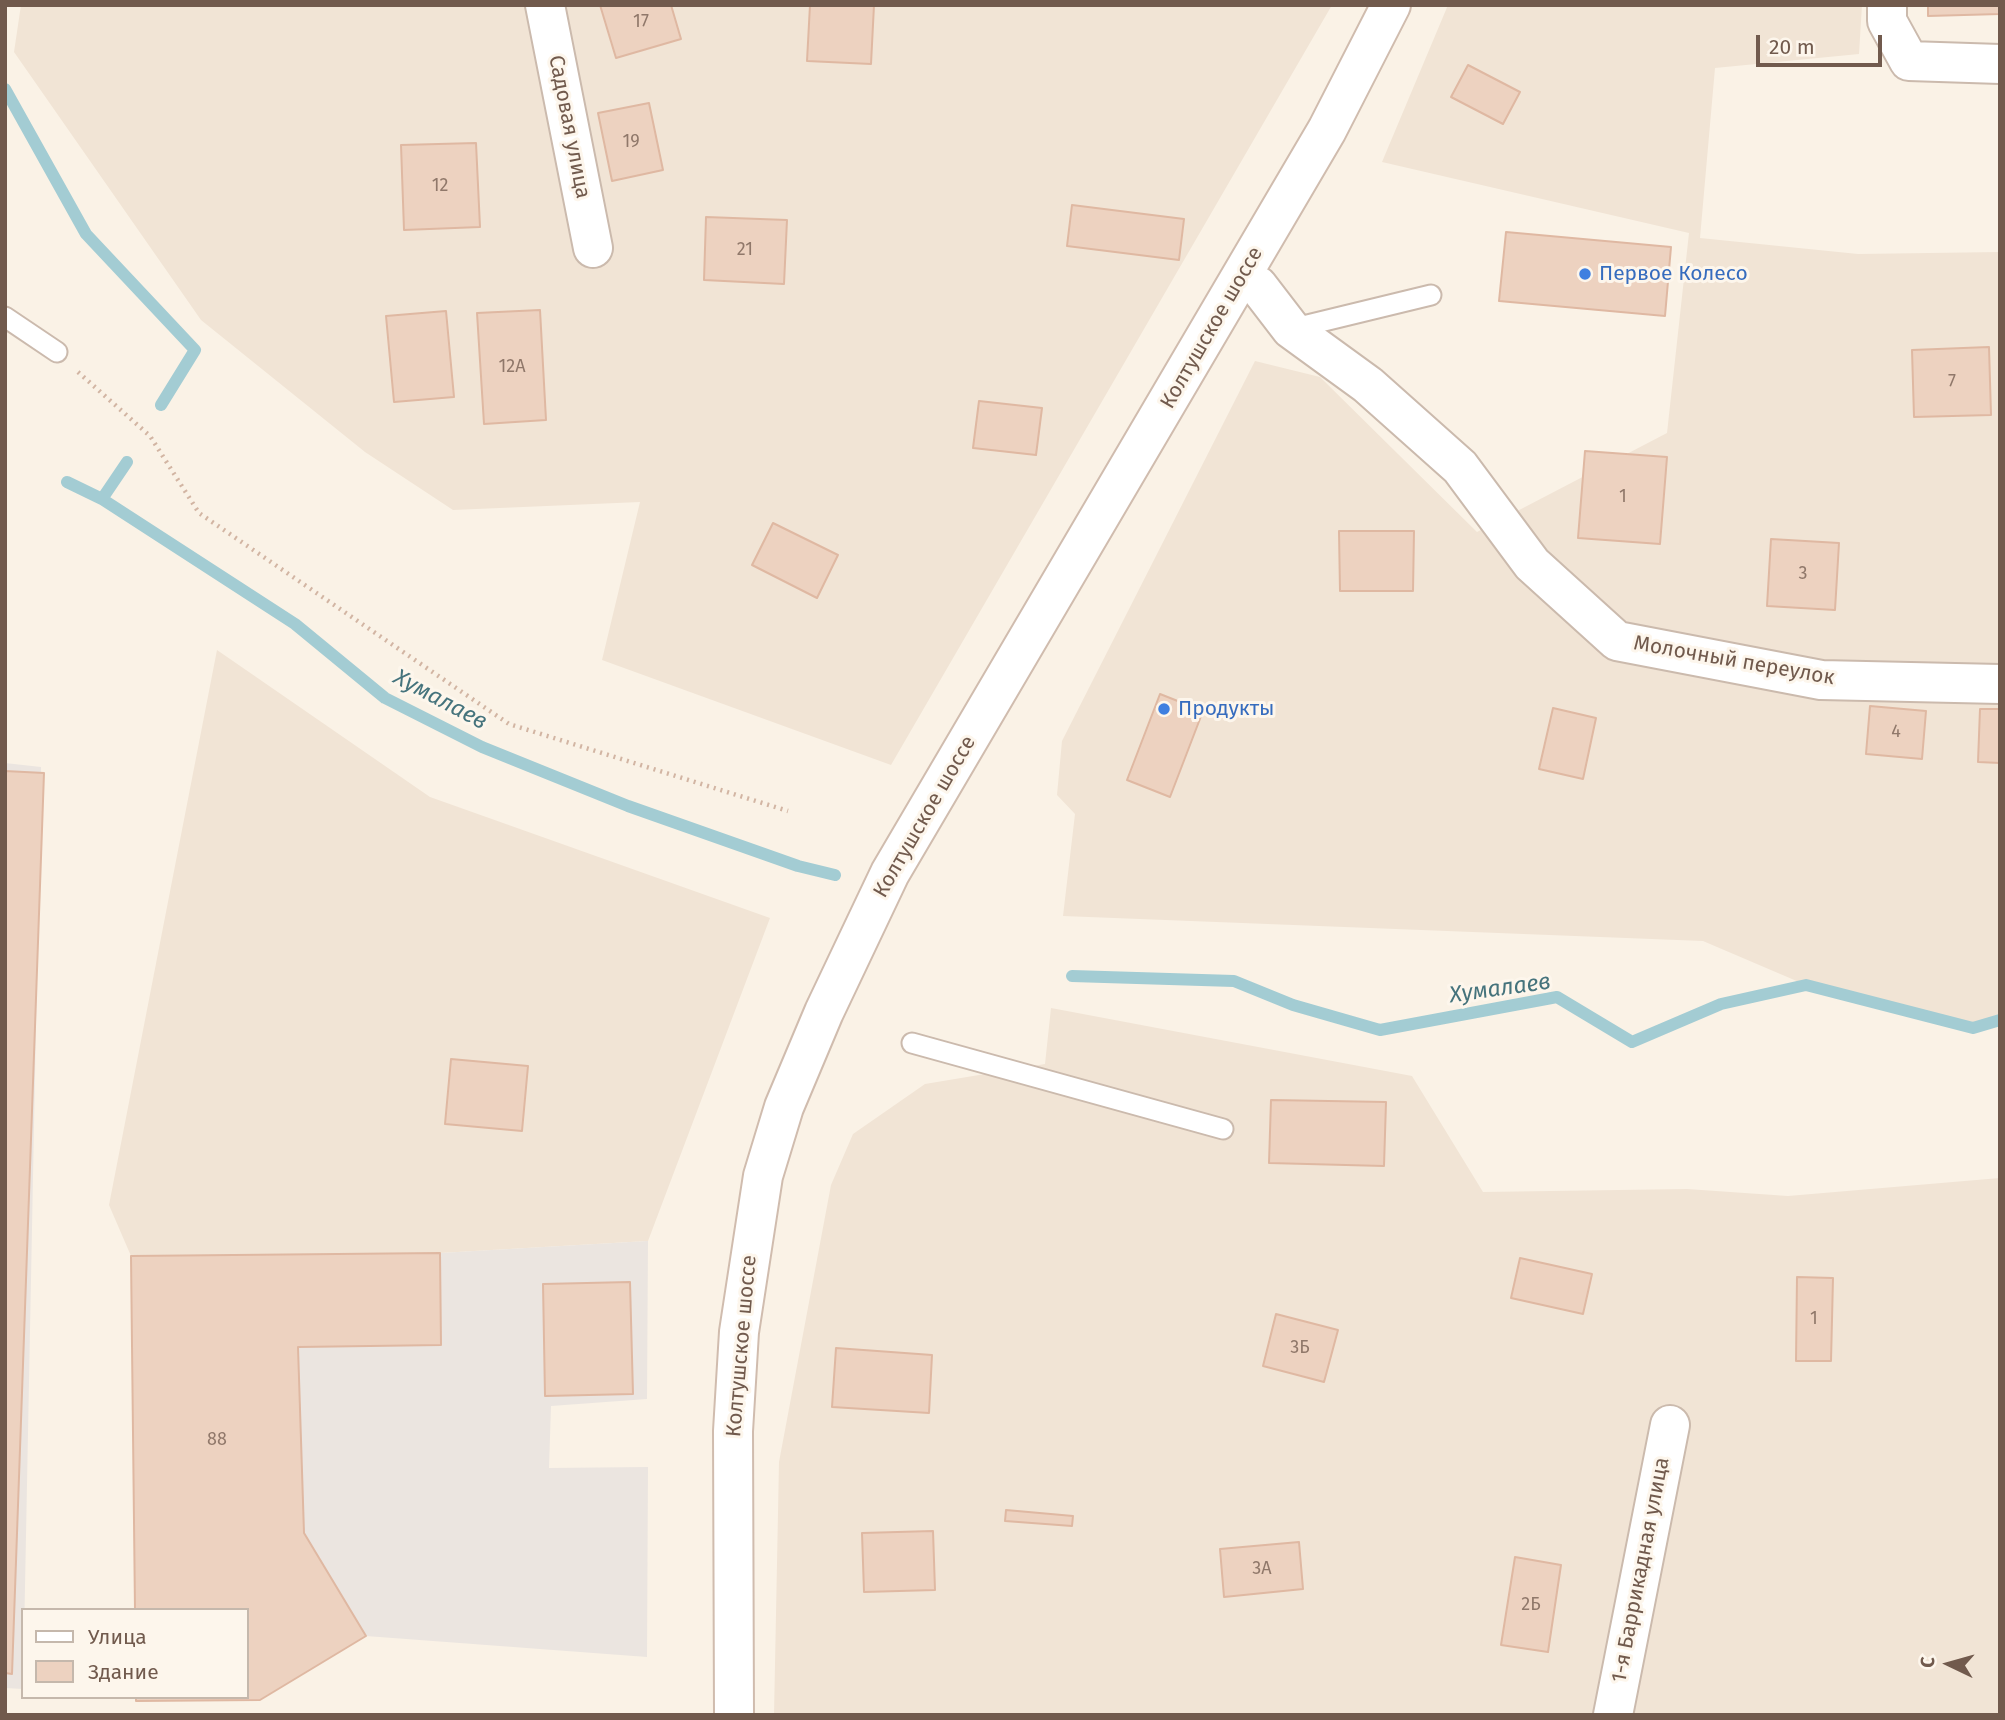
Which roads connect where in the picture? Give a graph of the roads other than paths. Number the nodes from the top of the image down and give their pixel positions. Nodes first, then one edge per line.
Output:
1 (545, 5) edge
2 (1391, 5) edge
3 (1887, 5) edge
4 (2000, 64) edge
5 (593, 248) dead end
6 (1241, 278) junction
7 (1432, 295) dead end
8 (5, 317) edge
9 (1291, 329) junction
10 (57, 352) road end
11 (2000, 684) edge
12 (912, 1043) dead end
13 (1223, 1129) dead end
14 (1670, 1425) dead end
15 (734, 1715) edge
16 (1613, 1715) edge

1 - 5 main road, Садовая улица
2 - 6 main road, Колтушское шоссе
3 - 4 main road
6 - 9 main road, Молочный переулок
6 - 15 main road, Колтушское шоссе
7 - 9 lane
8 - 10 lane
9 - 11 main road, Молочный переулок
12 - 13 lane
14 - 16 main road, 1-я Баррикадная улица

